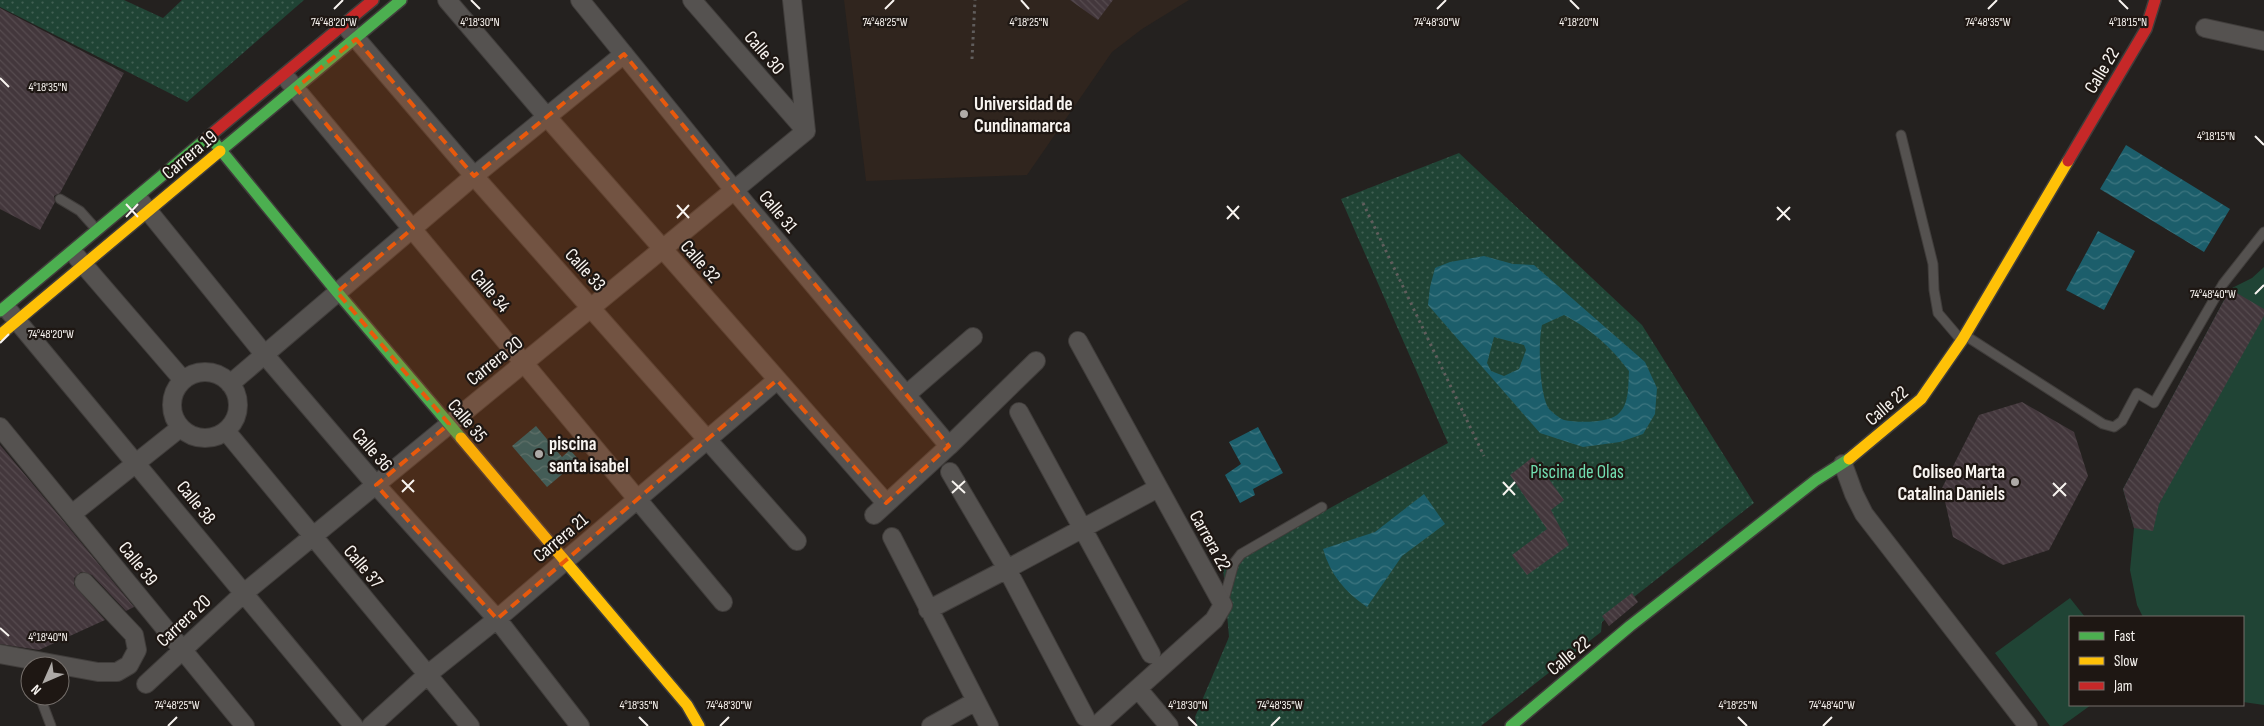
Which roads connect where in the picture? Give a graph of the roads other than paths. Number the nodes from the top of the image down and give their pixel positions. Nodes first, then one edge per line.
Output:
1 (373, 0) edge
2 (401, 0) edge
3 (447, 0) edge
4 (580, 0) edge
5 (692, 0) edge
6 (792, 0) edge
7 (2155, 0) edge
8 (344, 24) junction
9 (2205, 28) dead end
10 (356, 38) junction
11 (2264, 41) edge
12 (624, 54) junction
13 (284, 75) junction
14 (296, 88) junction
15 (547, 117) junction
16 (806, 131) junction
17 (1902, 136) dead end
18 (210, 137) junction
19 (221, 150) junction
20 (474, 176) junction
21 (734, 190) junction
22 (137, 197) junction
23 (60, 199) dead end
24 (148, 211) junction
25 (413, 228) junction
26 (97, 230) junction
27 (2264, 232) edge
28 (662, 249) junction
29 (78, 258) junction
30 (337, 292) junction
31 (592, 307) junction
32 (3, 309) edge
33 (18, 320) junction
34 (0, 335) edge
35 (974, 337) dead end
36 (1963, 338) junction
37 (1078, 341) dead end
38 (264, 354) junction
39 (1036, 361) dead end
40 (524, 363) junction
41 (183, 380) junction
42 (777, 380) junction
43 (230, 384) junction
44 (906, 395) junction
45 (1019, 412) dead end
46 (449, 424) junction
47 (0, 427) edge
48 (180, 428) junction
49 (226, 431) junction
50 (708, 439) junction
51 (949, 446) junction
52 (136, 462) junction
53 (1843, 464) junction
54 (950, 472) dead end
55 (376, 485) junction
56 (1158, 488) junction
57 (637, 499) junction
58 (1322, 507) dead end
59 (72, 514) junction
60 (1083, 528) junction
61 (312, 537) junction
62 (892, 537) dead end
63 (798, 541) dead end
64 (565, 560) junction
65 (1007, 569) junction
66 (84, 582) dead end
67 (244, 593) junction
68 (723, 602) dead end
69 (1223, 605) junction
70 (928, 610) junction
71 (497, 619) junction
72 (182, 649) junction
73 (0, 654) edge
74 (1151, 654) dead end
75 (427, 675) junction
76 (146, 684) dead end
77 (1138, 689) junction
78 (976, 701) junction
79 (43, 706) edge
80 (1091, 722) edge
81 (51, 726) edge
82 (245, 726) edge
83 (354, 726) edge
84 (371, 726) edge
85 (470, 726) edge
86 (580, 726) edge
87 (699, 726) edge
88 (931, 726) edge
89 (989, 726) edge
90 (1169, 726) edge
91 (1511, 726) edge
92 (2028, 726) edge

1 - 8 street, Carrera 19
2 - 10 street, Carrera 19
3 - 15 street, Calle 32
4 - 12 street, Calle 31
5 - 16 street, Calle 30
6 - 16 street
7 - 36 street, Calle 22
8 - 10 street, Calle 33
8 - 13 street, Carrera 19
9 - 11 street
10 - 14 street, Carrera 19
10 - 20 street, Calle 33
12 - 15 street
12 - 21 street, Calle 31
13 - 14 street, Calle 34
13 - 18 street, Carrera 19
14 - 19 street, Carrera 19
14 - 25 street, Calle 34
15 - 20 street
15 - 28 street, Calle 32
16 - 21 street, Carrera 20
17 - 36 lane
18 - 19 street, Calle 35
18 - 22 street, Carrera 19
19 - 24 street, Carrera 19
19 - 30 street, Calle 35
20 - 25 street
20 - 31 street, Calle 33
21 - 28 street, Carrera 20
21 - 44 street, Calle 31
22 - 24 street, Calle 36
22 - 26 street, Carrera 19
23 - 26 lane
24 - 29 street, Carrera 19
24 - 38 street, Calle 36
25 - 30 street
25 - 40 street, Calle 34
26 - 29 street, Carrera 19
27 - 36 lane
28 - 31 street, Carrera 20
28 - 42 street, Calle 32
29 - 32 street, Carrera 19
29 - 33 street, Carrera 19
29 - 41 street
30 - 38 street
30 - 46 street, Calle 35
31 - 40 street, Carrera 20
31 - 50 street, Calle 33
32 - 33 street, Calle 38
33 - 34 street, Carrera 19
33 - 52 street, Calle 38
35 - 44 street
36 - 53 street, Calle 22
37 - 56 street, Carrera 22
38 - 43 street
38 - 55 street, Calle 36
39 - 51 street
40 - 46 street, Carrera 20
40 - 57 street, Calle 34
41 - 43 street
41 - 48 street
42 - 50 street, Carrera 21
42 - 51 street, Calle 32
43 - 49 street
44 - 51 street, Calle 31
45 - 60 street
46 - 55 street, Carrera 20
46 - 64 street, Calle 35
47 - 59 street, Calle 39
48 - 49 street
48 - 52 street
49 - 61 street, Calle 37
50 - 57 street, Carrera 21
50 - 63 street, Calle 33
52 - 59 street
52 - 67 street, Calle 38
53 - 91 street, Calle 22
53 - 92 street
54 - 65 street
55 - 61 street, Carrera 20
55 - 71 street, Calle 36
56 - 60 street
56 - 69 street, Carrera 22
57 - 64 street, Carrera 21
57 - 68 street, Calle 34
58 - 69 lane
59 - 72 street, Calle 39
60 - 65 street
60 - 74 street
61 - 67 street, Carrera 20
61 - 75 street, Calle 37
62 - 70 street
64 - 71 street, Carrera 21
64 - 87 street, Calle 35
65 - 70 street
65 - 80 street
66 - 73 street
67 - 72 street, Carrera 20
67 - 83 street, Calle 38
69 - 77 street
70 - 78 street
71 - 75 street, Carrera 21
71 - 86 street, Calle 36
72 - 76 street, Carrera 20
72 - 82 street, Calle 39
75 - 84 street, Carrera 21
75 - 85 street, Calle 37
77 - 80 street
77 - 90 street
78 - 88 street
78 - 89 street
79 - 81 lane

